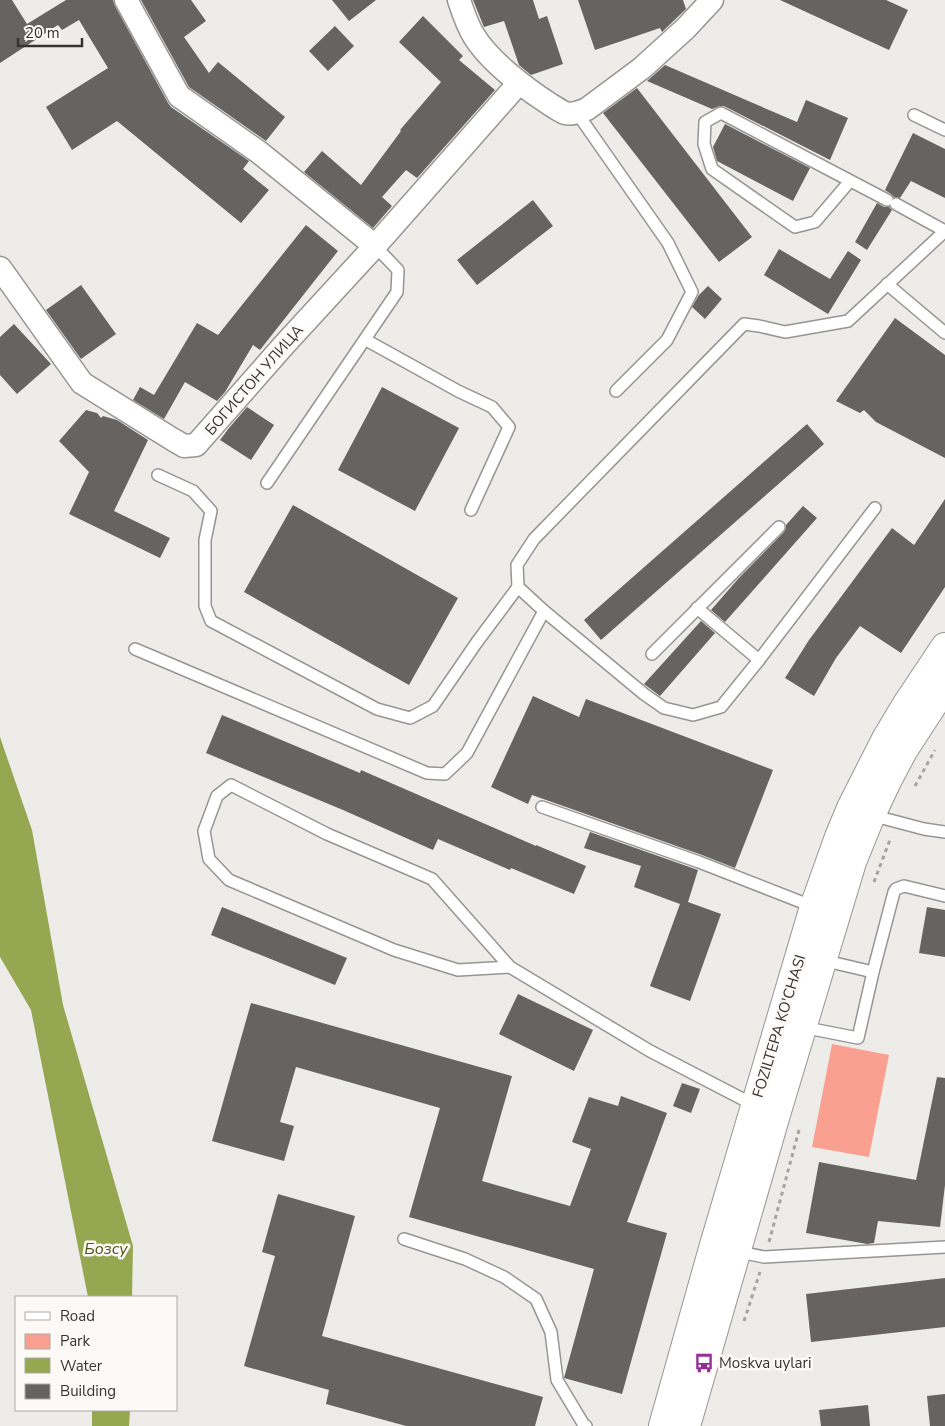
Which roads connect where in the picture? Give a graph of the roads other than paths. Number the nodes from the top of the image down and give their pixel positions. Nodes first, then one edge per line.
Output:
1 (126, 0) edge
2 (459, 0) edge
3 (712, 0) edge
4 (519, 82) junction
5 (577, 113) junction
6 (914, 115) dead end
7 (945, 130) edge
8 (850, 181) junction
9 (945, 231) edge
10 (375, 246) junction
11 (0, 268) edge
12 (887, 284) junction
13 (945, 333) edge
14 (366, 340) junction
15 (616, 391) dead end
16 (158, 474) dead end
17 (267, 483) dead end
18 (875, 508) dead end
19 (471, 510) dead end
20 (779, 527) dead end
21 (518, 587) junction
22 (698, 608) junction
23 (544, 611) junction
24 (945, 648) edge
25 (136, 649) dead end
26 (652, 654) dead end
27 (759, 660) junction
28 (945, 686) edge
29 (542, 807) dead end
30 (871, 815) junction
31 (945, 832) edge
32 (945, 896) edge
33 (814, 907) junction
34 (822, 960) junction
35 (510, 967) junction
36 (873, 972) junction
37 (802, 1027) junction
38 (766, 1108) junction
39 (404, 1240) dead end
40 (945, 1247) edge
41 (725, 1248) junction
42 (586, 1426) edge
43 (663, 1426) edge
44 (686, 1426) edge

1 - 10 street
2 - 4 street
3 - 5 street
4 - 5 street
4 - 10 street, БОГИСТОН УЛИЦА
5 - 15 lane
6 - 7 lane
8 - 8 lane
8 - 9 lane
9 - 12 lane
10 - 11 street, БОГИСТОН УЛИЦА
10 - 14 lane
12 - 13 lane
12 - 21 lane
14 - 17 lane
14 - 19 lane
16 - 21 lane
18 - 27 lane
20 - 22 lane
21 - 23 lane
22 - 26 lane
22 - 27 lane
23 - 25 lane
23 - 27 lane
24 - 33 main road, FOZILTEPA KO'CHASI
28 - 30 main road, FOZILTEPA KO'CHASI
29 - 33 lane
30 - 31 lane
30 - 34 main road, FOZILTEPA KO'CHASI
32 - 36 lane
33 - 38 main road, FOZILTEPA KO'CHASI
34 - 36 lane
34 - 37 main road, FOZILTEPA KO'CHASI
35 - 35 lane
35 - 38 lane
36 - 37 lane
37 - 38 main road, FOZILTEPA KO'CHASI
38 - 41 main road, FOZILTEPA KO'CHASI
39 - 42 lane
40 - 41 lane
41 - 43 main road, FOZILTEPA KO'CHASI
41 - 44 main road, FOZILTEPA KO'CHASI

